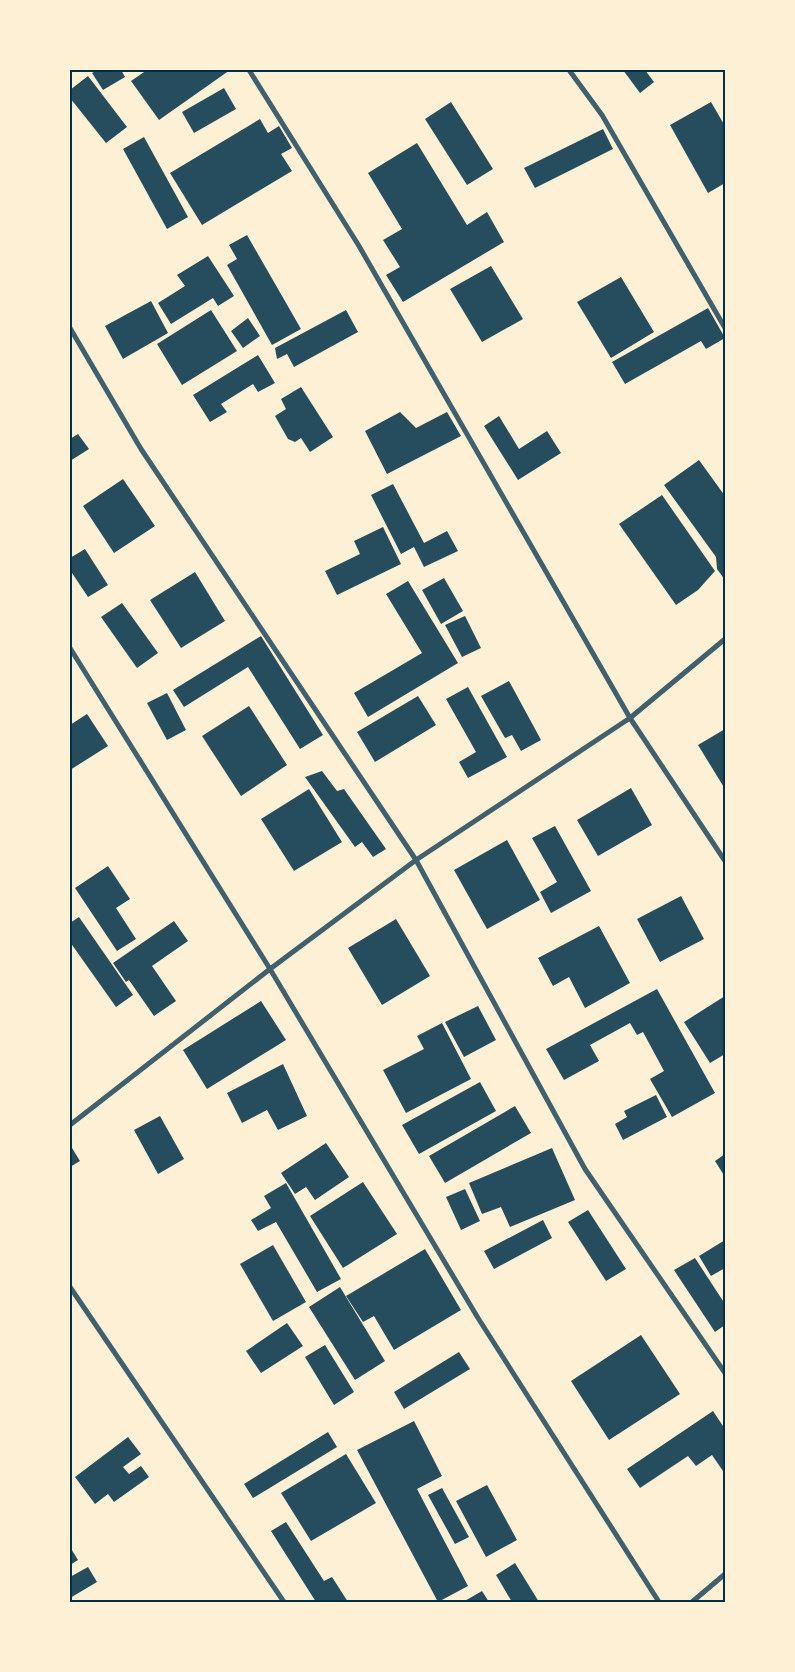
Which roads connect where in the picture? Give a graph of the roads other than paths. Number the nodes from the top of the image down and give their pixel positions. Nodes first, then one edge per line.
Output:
1 (249, 70) edge
2 (569, 70) edge
3 (70, 328) edge
4 (725, 328) edge
5 (725, 639) edge
6 (70, 648) edge
7 (630, 718) junction
8 (416, 860) junction
9 (725, 861) edge
10 (270, 969) junction
11 (70, 1125) edge
12 (70, 1287) edge
13 (725, 1373) edge
14 (725, 1574) edge
15 (284, 1602) edge
16 (660, 1602) edge
17 (692, 1602) edge

1 - 7 street
2 - 4 street
3 - 8 street
5 - 7 street
6 - 10 street
7 - 8 street
7 - 9 street
8 - 10 street
8 - 13 street
10 - 11 street
10 - 16 street
12 - 15 street
14 - 17 street

